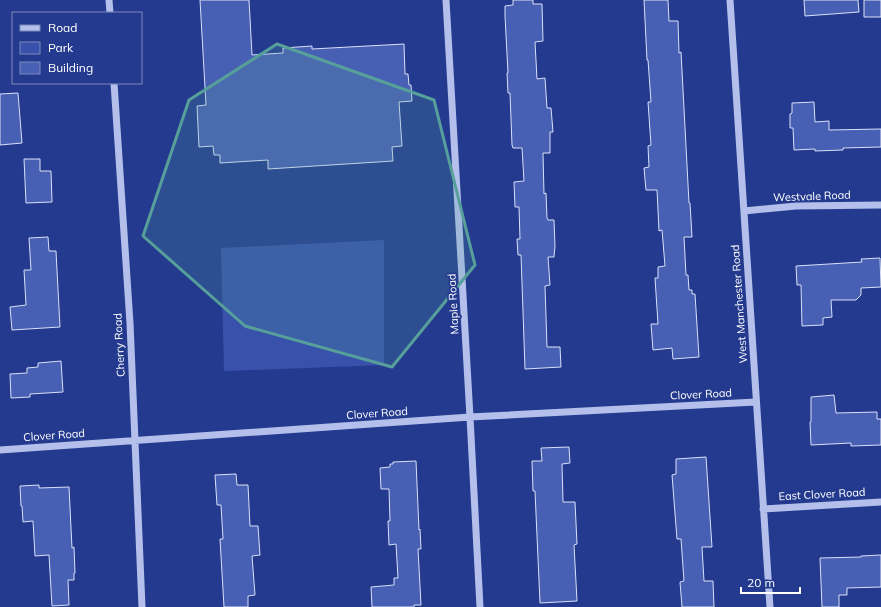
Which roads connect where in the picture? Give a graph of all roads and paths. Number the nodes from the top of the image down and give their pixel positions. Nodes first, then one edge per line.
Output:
1 (109, 0) edge
2 (446, 0) edge
3 (730, 0) edge
4 (110, 12) edge
5 (114, 84) edge
6 (881, 205) edge
7 (744, 211) junction
8 (756, 402) junction
9 (470, 418) junction
10 (135, 441) junction
11 (0, 450) edge
12 (881, 502) edge
13 (763, 509) junction
14 (142, 607) edge
15 (480, 607) edge
16 (770, 607) edge

1 - 4 street
2 - 9 street, Maple Road
3 - 7 street, West Manchester Road
5 - 10 street, Cherry Road
6 - 7 street, Westvale Road
7 - 8 street, West Manchester Road
8 - 9 street, Clover Road
8 - 13 street, West Manchester Road
9 - 10 street, Clover Road
9 - 15 street, Maple Road
10 - 11 street, Clover Road
10 - 14 street, Cherry Road
12 - 13 street, East Clover Road
13 - 16 street, West Manchester Road

